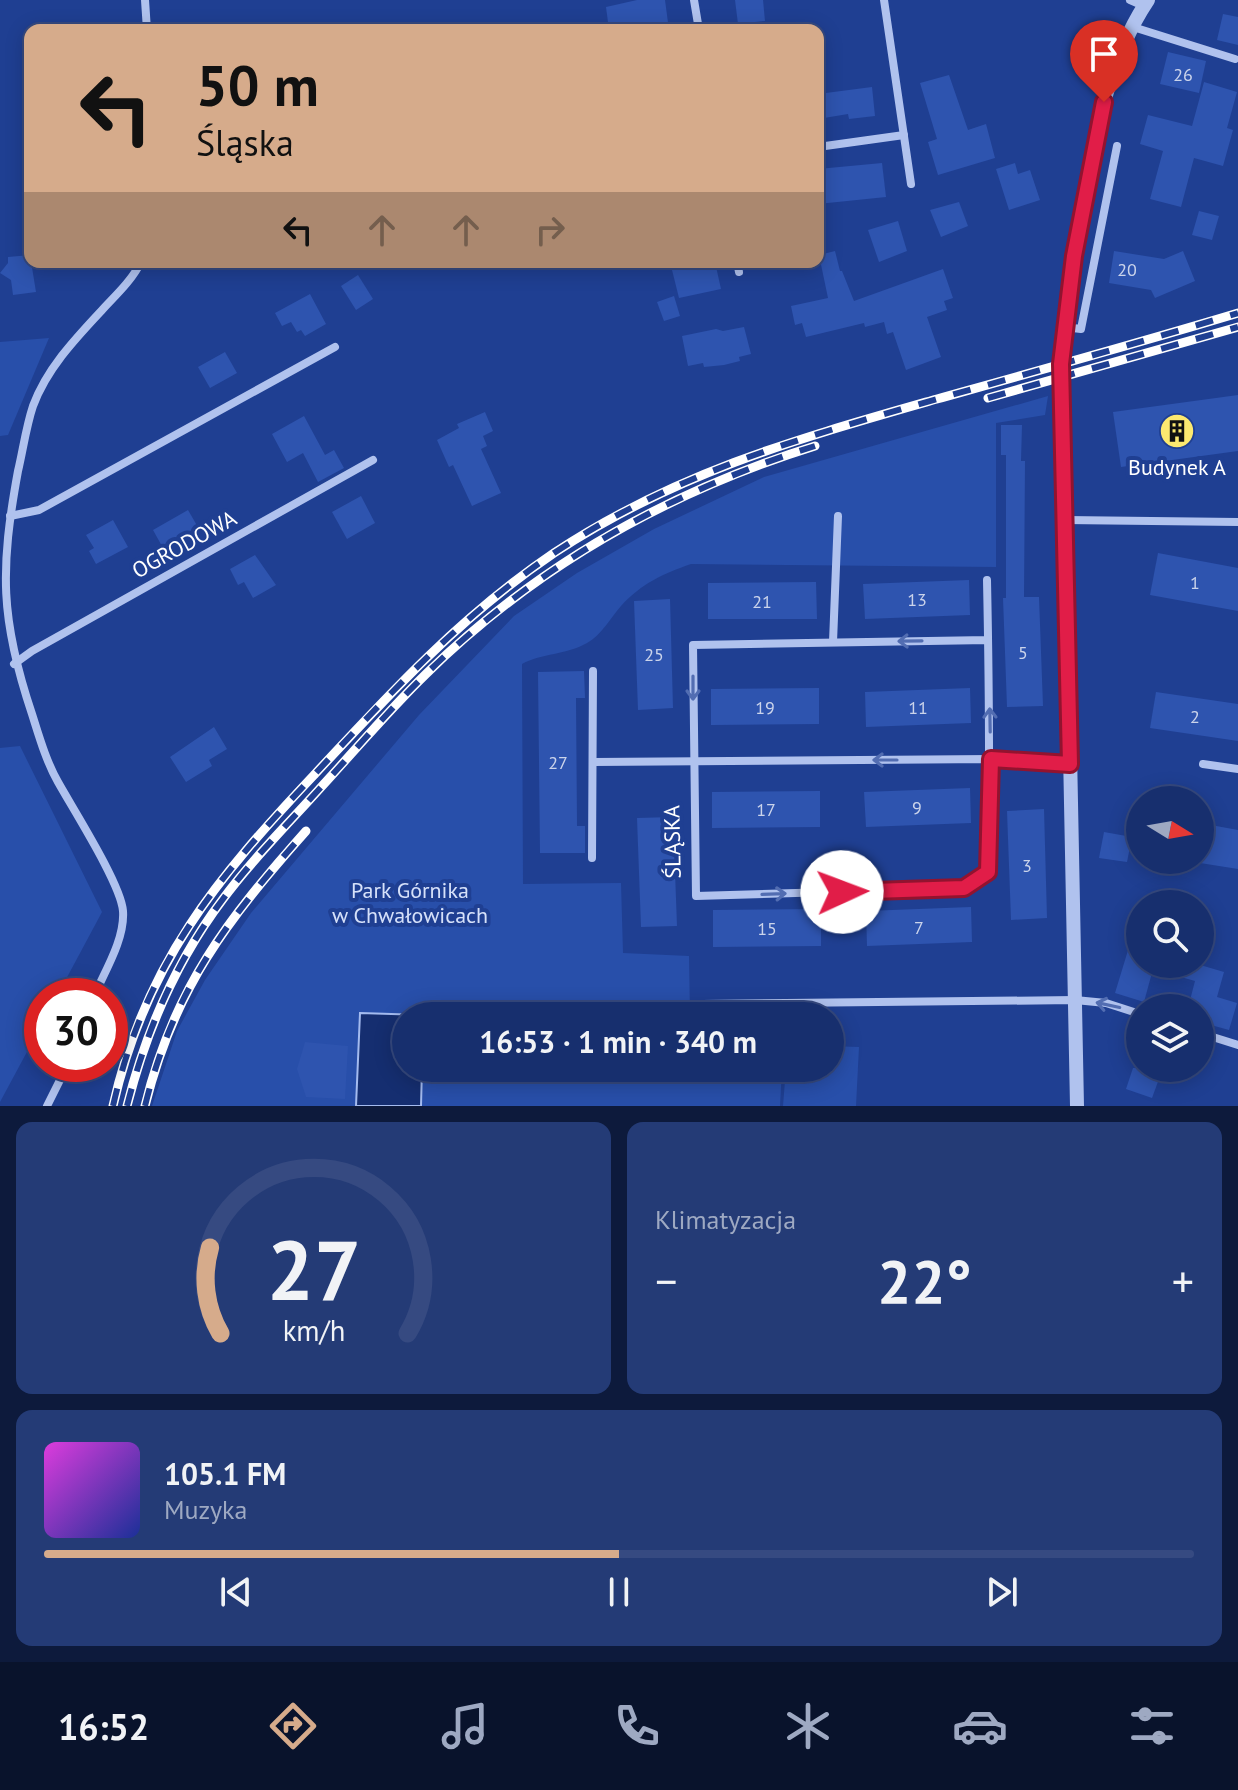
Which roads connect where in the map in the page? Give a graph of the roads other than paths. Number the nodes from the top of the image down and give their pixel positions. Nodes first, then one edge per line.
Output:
1 (145, 0) edge
2 (694, 0) edge
3 (884, 0) edge
4 (1130, 0) edge
5 (1146, 3) edge
6 (147, 24) edge
7 (698, 24) edge
8 (1133, 27) junction
9 (1235, 59) dead end
10 (904, 135) junction
11 (824, 146) edge
12 (1117, 146) dead end
13 (911, 184) dead end
14 (137, 268) edge
15 (1064, 327) junction
16 (335, 347) dead end
17 (373, 460) dead end
18 (10, 516) junction
19 (838, 516) dead end
20 (1065, 520) junction
21 (1238, 522) edge
22 (987, 580) dead end
23 (988, 640) junction
24 (833, 642) junction
25 (14, 664) junction
26 (593, 671) dead end
27 (991, 759) junction
28 (693, 760) junction
29 (593, 762) junction
30 (1070, 764) junction
31 (1203, 764) dead end
32 (1238, 769) edge
33 (592, 858) dead end
34 (101, 978) edge
35 (1075, 1000) junction
36 (844, 1002) edge
37 (1126, 1009) edge
38 (1214, 1037) edge
39 (1238, 1045) edge
40 (59, 1082) edge
41 (47, 1106) edge
42 (1077, 1106) edge

1 - 6 street
2 - 7 street
3 - 10 street
4 - 5 street
5 - 8 street
8 - 9 street
8 - 15 street
10 - 11 street
10 - 13 street
12 - 15 street
14 - 18 street
15 - 20 street
16 - 18 street
17 - 25 street, OGRODOWA
18 - 25 street
19 - 24 street
20 - 21 street
20 - 30 street
22 - 23 street, ŚLĄSKA
23 -> 24 street, ŚLĄSKA
27 -> 23 street, ŚLĄSKA
24 -> 28 street, ŚLĄSKA
25 - 34 street
26 - 29 street
27 -> 28 street
28 -> 27 street, ŚLĄSKA
27 - 30 street
28 - 29 street
29 - 33 street
30 - 35 street
31 - 32 street
35 - 36 street
37 -> 35 street
35 - 42 street
38 - 39 street
40 - 41 street

